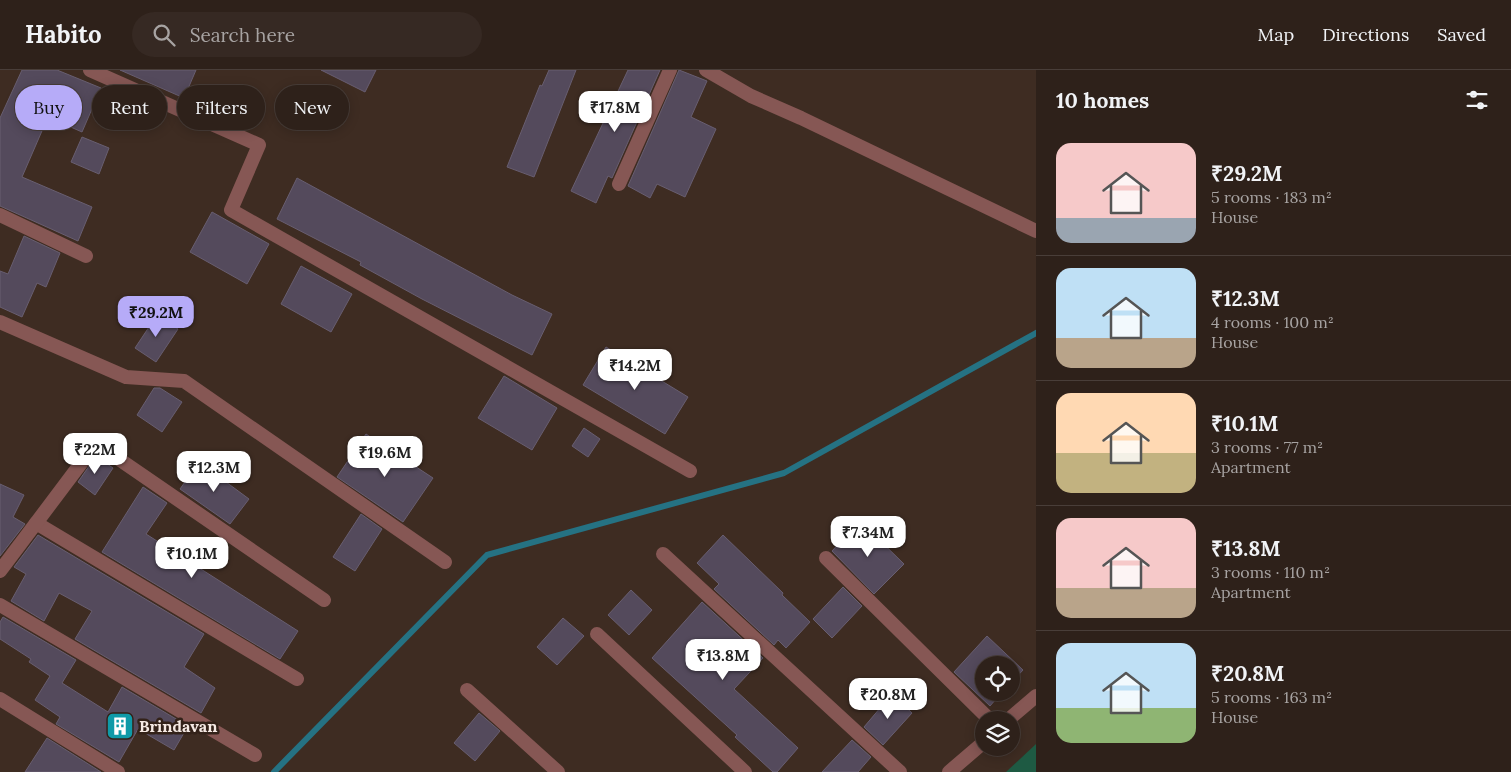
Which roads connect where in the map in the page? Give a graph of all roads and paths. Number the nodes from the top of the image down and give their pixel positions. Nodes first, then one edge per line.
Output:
1 (90, 70) edge
2 (670, 70) edge
3 (706, 70) edge
4 (619, 184) dead end
5 (0, 215) edge
6 (1036, 231) edge
7 (86, 256) dead end
8 (0, 322) edge
9 (690, 471) dead end
10 (36, 523) junction
11 (663, 554) dead end
12 (826, 558) dead end
13 (445, 562) dead end
14 (0, 571) edge
15 (324, 600) dead end
16 (0, 605) edge
17 (597, 634) dead end
18 (297, 679) dead end
19 (467, 690) dead end
20 (1036, 696) edge
21 (0, 699) edge
22 (981, 711) edge
23 (1018, 711) edge
24 (975, 750) edge
25 (254, 755) dead end
26 (118, 772) edge
27 (558, 772) edge
28 (745, 772) edge
29 (900, 772) edge
30 (949, 772) edge

1 - 9 street
2 - 4 street
3 - 6 street
5 - 7 street
8 - 13 street
10 - 14 street
10 - 15 street
10 - 18 street
11 - 29 street
12 - 22 street
16 - 25 street
17 - 28 street
19 - 27 street
20 - 23 street
21 - 26 street
24 - 30 street

